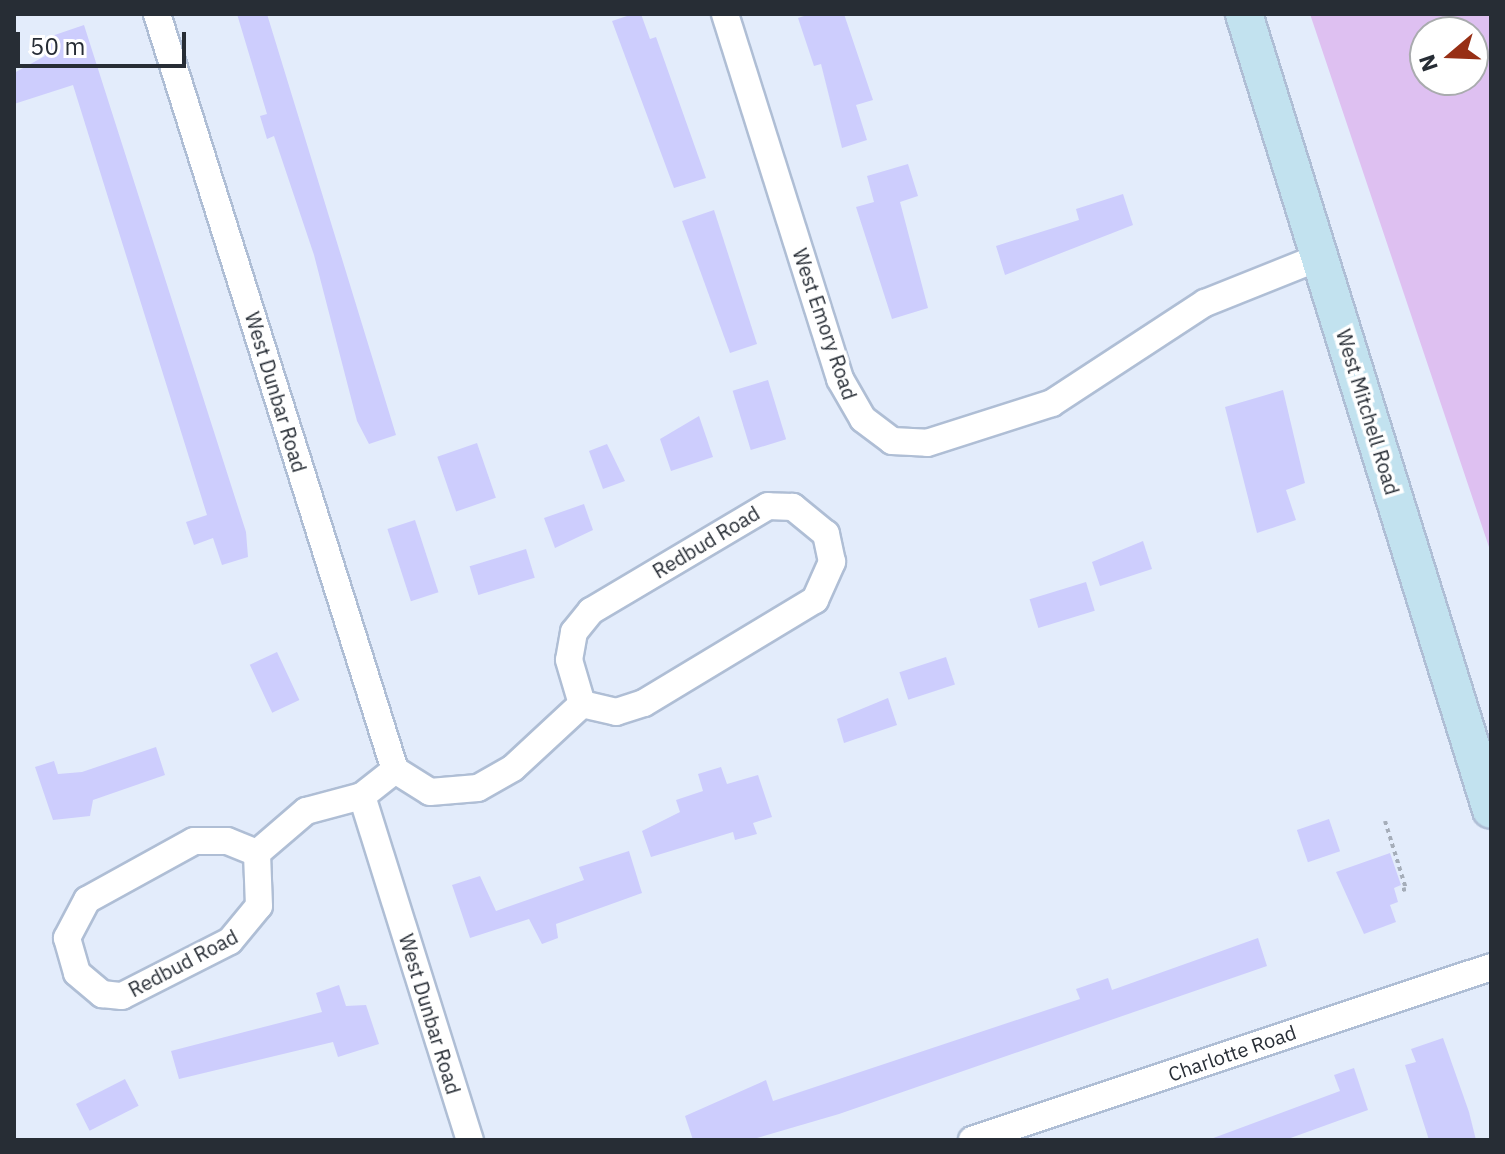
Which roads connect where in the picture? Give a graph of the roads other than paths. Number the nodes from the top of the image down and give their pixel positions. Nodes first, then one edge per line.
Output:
1 (157, 14) edge
2 (725, 14) edge
3 (1244, 14) edge
4 (1320, 257) junction
5 (582, 704) junction
6 (395, 770) junction
7 (362, 796) junction
8 (1491, 810) edge
9 (257, 853) junction
10 (1491, 967) edge
11 (470, 1140) edge
12 (972, 1140) edge

1 - 6 street, West Dunbar Road
2 - 4 street, West Emory Road
3 - 4 main road, West Mitchell Road
4 - 8 main road, West Mitchell Road
5 - 5 street, Redbud Road
5 - 6 street
6 - 7 street
7 - 9 street
7 - 11 street, West Dunbar Road
9 - 9 street, Redbud Road
10 - 12 street, Charlotte Road

